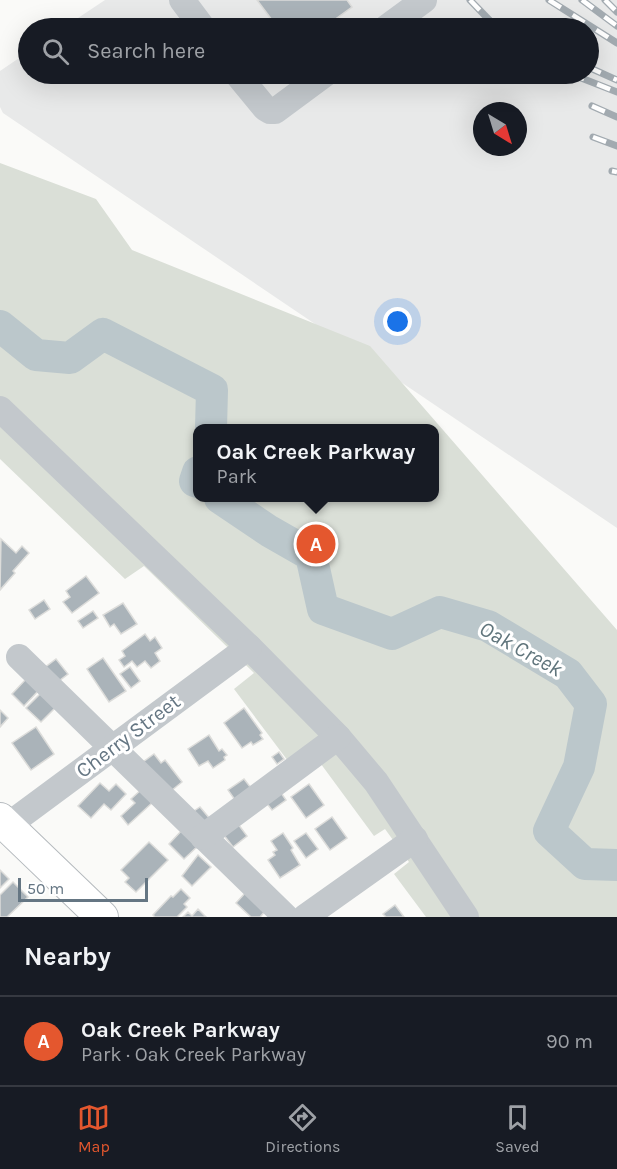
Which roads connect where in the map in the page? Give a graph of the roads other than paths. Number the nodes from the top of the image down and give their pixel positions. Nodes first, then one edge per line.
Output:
1 (182, 0) edge
2 (424, 0) edge
3 (196, 18) edge
4 (400, 18) edge
5 (245, 84) edge
6 (311, 84) edge
7 (0, 409) edge
8 (249, 647) junction
9 (19, 657) dead end
10 (338, 737) junction
11 (111, 749) junction
12 (4, 822) edge
13 (203, 837) junction
14 (415, 839) junction
15 (102, 917) edge
16 (286, 917) edge
17 (305, 917) edge
18 (466, 917) edge

1 - 3 street
2 - 4 street
5 - 6 street
7 - 8 street
8 - 10 street
8 - 11 street, Cherry Street
9 - 11 street
10 - 13 street
10 - 14 street
11 - 12 street, Cherry Street
11 - 13 street
12 - 15 main road
13 - 16 street
14 - 17 street
14 - 18 street

